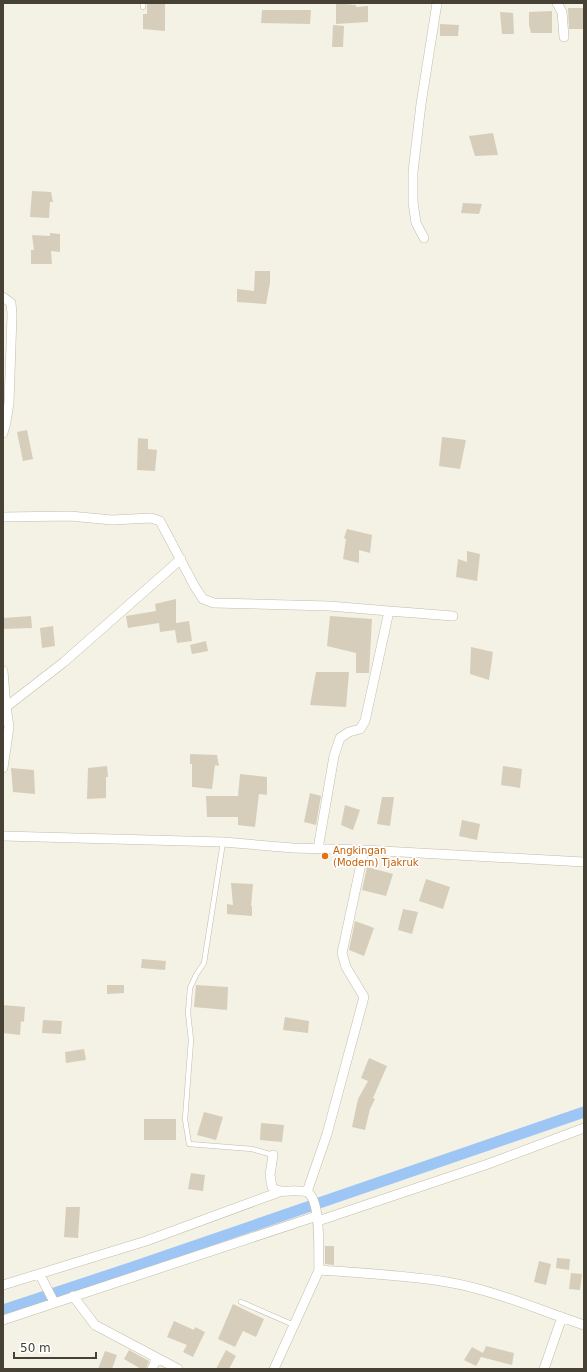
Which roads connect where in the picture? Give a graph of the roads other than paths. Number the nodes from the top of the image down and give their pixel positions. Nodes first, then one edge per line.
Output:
1 (437, 3) edge
2 (557, 3) edge
3 (564, 37) dead end
4 (424, 238) dead end
5 (3, 298) edge
6 (3, 433) edge
7 (3, 516) edge
8 (181, 559) junction
9 (389, 611) junction
10 (453, 616) dead end
11 (3, 671) edge
12 (6, 706) junction
13 (3, 768) edge
14 (3, 836) edge
15 (223, 842) junction
16 (318, 849) junction
17 (364, 850) junction
18 (584, 862) edge
19 (584, 1128) edge
20 (273, 1155) joint
21 (282, 1191) junction
22 (309, 1194) junction
23 (317, 1217) junction
24 (319, 1270) junction
25 (40, 1275) junction
26 (3, 1285) edge
27 (73, 1296) junction
28 (53, 1301) junction
29 (241, 1302) dead end
30 (562, 1317) junction
31 (3, 1320) edge
32 (294, 1325) junction
33 (584, 1325) edge
34 (157, 1358) junction
35 (152, 1369) edge
36 (178, 1369) edge
37 (274, 1369) edge
38 (544, 1369) edge

1 - 4 street
2 - 3 street
5 - 6 street
7 - 8 street
8 - 9 street
8 - 12 street
9 - 10 street
9 - 16 street
11 - 12 street
12 - 13 street
14 - 15 street
15 - 16 street
15 - 20 lane
16 - 17 street
17 - 18 street
17 - 22 street
19 - 23 street
20 - 21 street
21 - 22 street
21 - 25 street
22 - 23 street
23 - 24 street
23 - 27 street
24 - 30 street
24 - 32 street
25 - 26 street
25 - 28 street
27 - 28 street
27 - 34 street
28 - 31 street
29 - 32 lane
30 - 33 street
30 - 38 street
32 - 37 street
34 - 35 street
34 - 36 street

